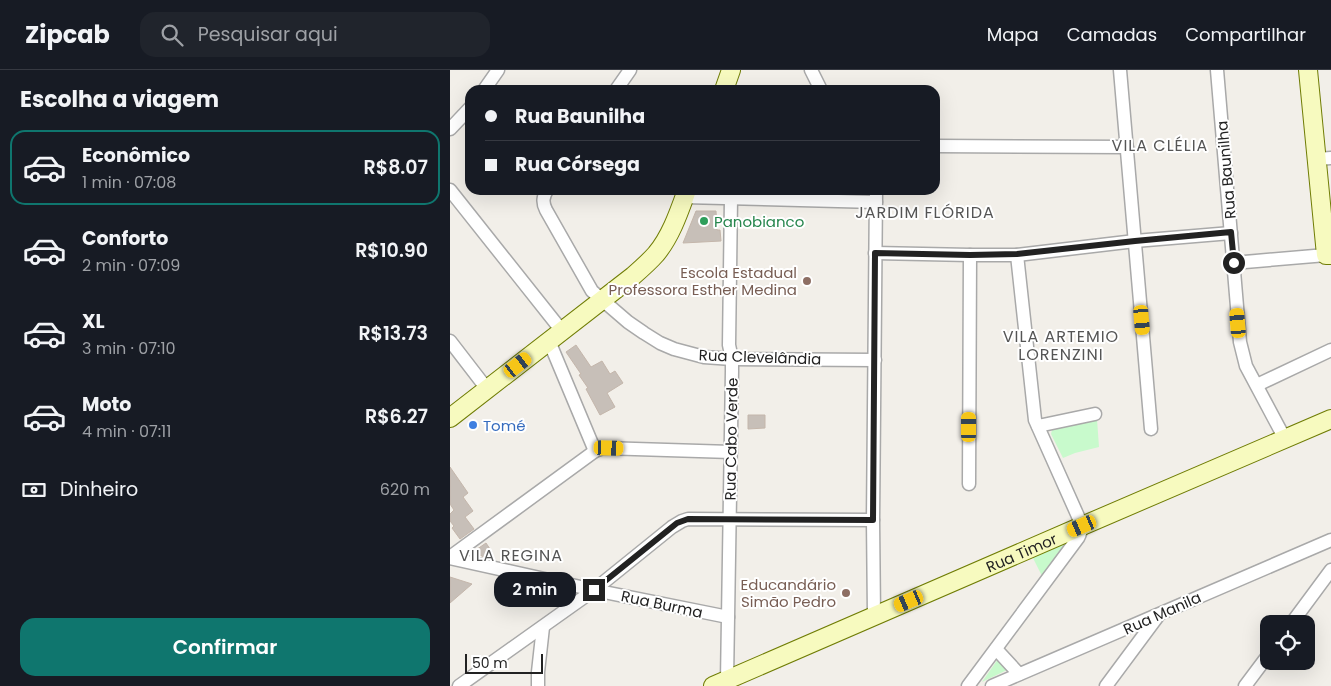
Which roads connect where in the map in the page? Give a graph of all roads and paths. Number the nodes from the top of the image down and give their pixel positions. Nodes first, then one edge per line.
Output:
1 (498, 70) edge
2 (630, 70) edge
3 (731, 70) edge
4 (811, 70) edge
5 (1120, 70) edge
6 (1217, 70) edge
7 (1308, 70) edge
8 (488, 85) edge
9 (620, 85) edge
10 (726, 85) edge
11 (818, 85) edge
12 (465, 113) edge
13 (450, 129) edge
14 (940, 146) edge
15 (1127, 147) junction
16 (1324, 158) edge
17 (450, 190) edge
18 (544, 195) edge
19 (684, 195) edge
20 (703, 195) edge
21 (876, 196) edge
22 (731, 198) junction
23 (1231, 232) junction
24 (1135, 241) junction
25 (875, 253) junction
26 (1017, 254) junction
27 (970, 255) junction
28 (1328, 255) edge
29 (1234, 263) junction
30 (602, 300) junction
31 (555, 336) junction
32 (450, 341) edge
33 (1331, 350) edge
34 (732, 359) junction
35 (875, 360) junction
36 (1258, 386) junction
37 (487, 389) junction
38 (1095, 414) dead end
39 (450, 418) edge
40 (1331, 419) edge
41 (1038, 426) junction
42 (1152, 429) dead end
43 (1285, 439) junction
44 (595, 452) junction
45 (731, 452) junction
46 (969, 484) dead end
47 (730, 519) junction
48 (873, 520) junction
49 (1082, 526) junction
50 (1331, 540) edge
51 (450, 558) edge
52 (1331, 570) edge
53 (594, 590) junction
54 (1160, 614) junction
55 (1298, 615) edge
56 (874, 616) junction
57 (728, 617) junction
58 (543, 627) junction
59 (1118, 632) junction
60 (996, 649) junction
61 (1132, 652) junction
62 (1260, 666) edge
63 (1019, 674) junction
64 (720, 683) edge
65 (460, 686) edge
66 (538, 686) edge
67 (968, 686) edge
68 (992, 686) edge
69 (1106, 686) edge
70 (1245, 686) edge

1 - 8 street
2 - 9 street
3 - 10 street
4 - 11 street
5 - 15 street
6 - 23 street, Rua Baunilha
7 - 16 street
12 - 13 street
14 - 15 street
15 - 24 street
16 - 28 street
17 - 31 street
18 - 30 street, Rua Clevelândia
19 - 30 street
20 - 22 street
21 - 22 street
21 - 25 street
22 - 34 street, Rua Cabo Verde
23 - 24 street
23 - 29 street, Rua Baunilha
24 - 26 street
24 - 42 street
25 - 27 street
25 - 35 street
26 - 27 street
26 - 41 street
27 - 46 street
28 - 29 street
29 - 36 street, Rua Baunilha
30 - 31 street
30 - 34 street, Rua Clevelândia
31 - 37 street
31 - 44 street
32 - 37 street
33 - 36 street
34 - 35 street, Rua Clevelândia
34 - 45 street, Rua Cabo Verde
35 - 48 street
36 - 43 street, Rua Baunilha
37 - 39 street
38 - 41 street
40 - 43 street, Rua Timor
41 - 49 street
43 - 49 street, Rua Timor
44 - 45 street
44 - 51 street
45 - 47 street, Rua Cabo Verde
47 - 48 street
47 - 53 street
47 - 57 street, Rua Cabo Verde
48 - 56 street
49 - 56 street, Rua Timor
49 - 60 street
50 - 54 street, Rua Manila
51 - 53 street, Rua Burma
52 - 55 street
53 - 57 street, Rua Burma
53 - 58 street
54 - 59 street, Rua Manila
54 - 61 street
56 - 64 street, Rua Timor
57 - 64 street, Rua Cabo Verde
58 - 65 street
58 - 66 street
59 - 61 street
59 - 63 street, Rua Manila
60 - 63 street
60 - 67 street
61 - 69 street
62 - 70 street
63 - 68 street, Rua Manila

